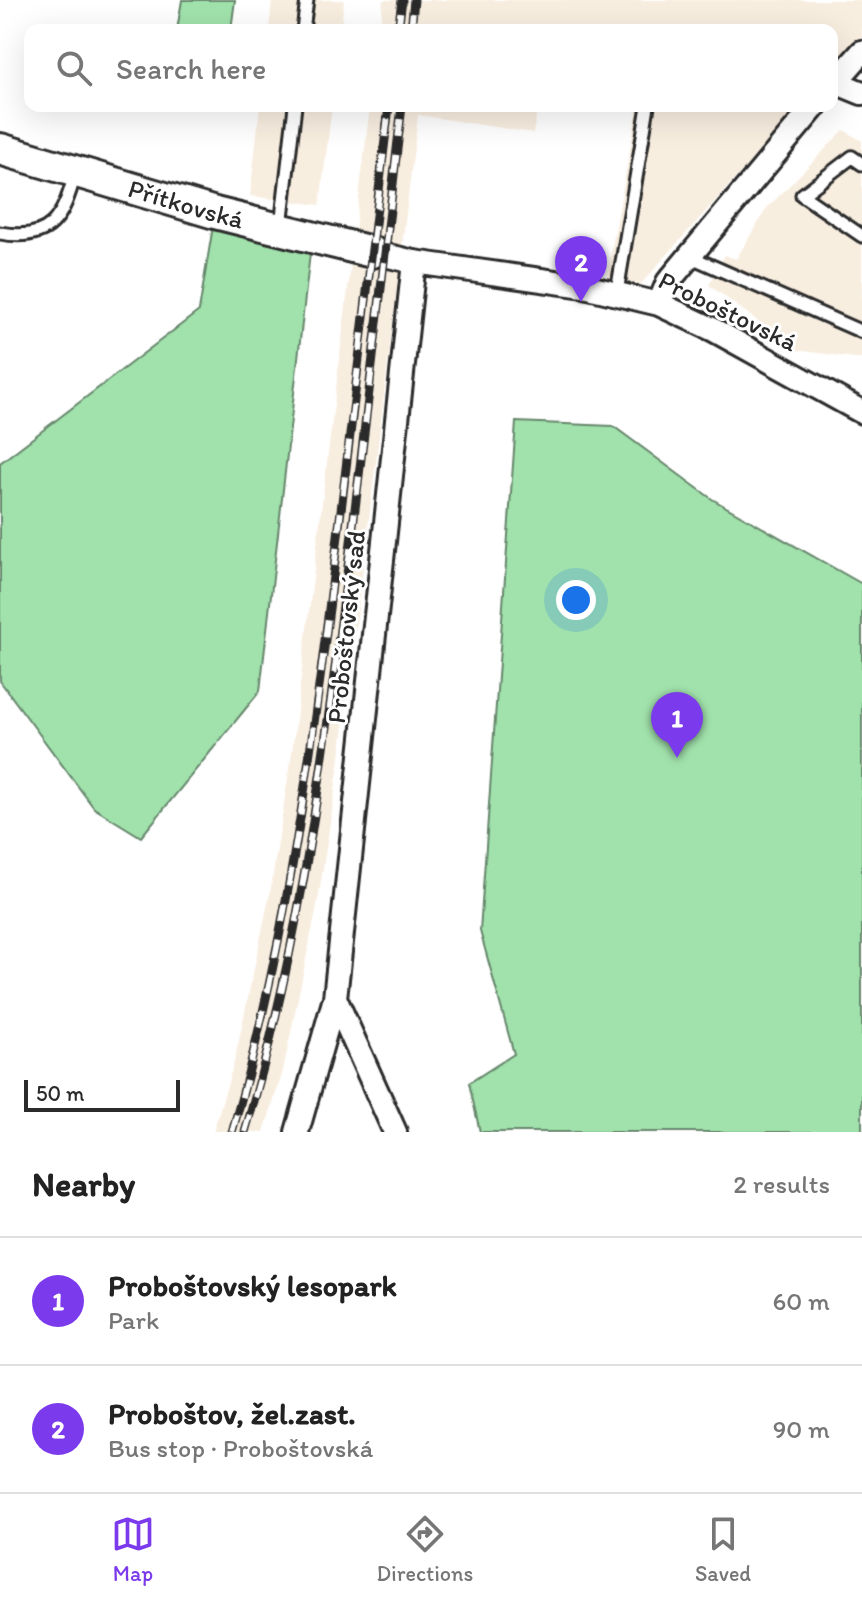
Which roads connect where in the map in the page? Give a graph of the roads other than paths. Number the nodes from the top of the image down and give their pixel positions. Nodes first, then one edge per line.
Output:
1 (307, 0) edge
2 (304, 24) edge
3 (862, 52) edge
4 (838, 78) edge
5 (838, 86) edge
6 (862, 93) edge
7 (294, 112) edge
8 (647, 112) edge
9 (810, 112) edge
10 (0, 149) edge
11 (862, 164) edge
12 (76, 173) junction
13 (281, 230) junction
14 (0, 233) edge
15 (862, 236) edge
16 (372, 252) joint
17 (689, 256) junction
18 (414, 262) junction
19 (617, 292) junction
20 (659, 304) junction
21 (862, 332) edge
22 (862, 412) edge
23 (335, 998) junction
24 (297, 1132) edge
25 (395, 1132) edge

1 - 2 lane
3 - 4 street
5 - 6 street
7 - 13 lane
8 - 19 lane
9 - 17 street
10 - 12 street, Přítkovská
11 - 15 lane
12 - 13 street, Přítkovská
12 - 14 lane
13 - 16 street, Přítkovská
16 - 18 street, Proboštovská
17 - 20 street
17 - 21 lane
18 - 19 street, Proboštovská
18 - 23 street, Proboštovský sad
19 - 20 street, Proboštovská
20 - 22 street, Proboštovská
23 - 24 street, Proboštovský sad
23 - 25 street

